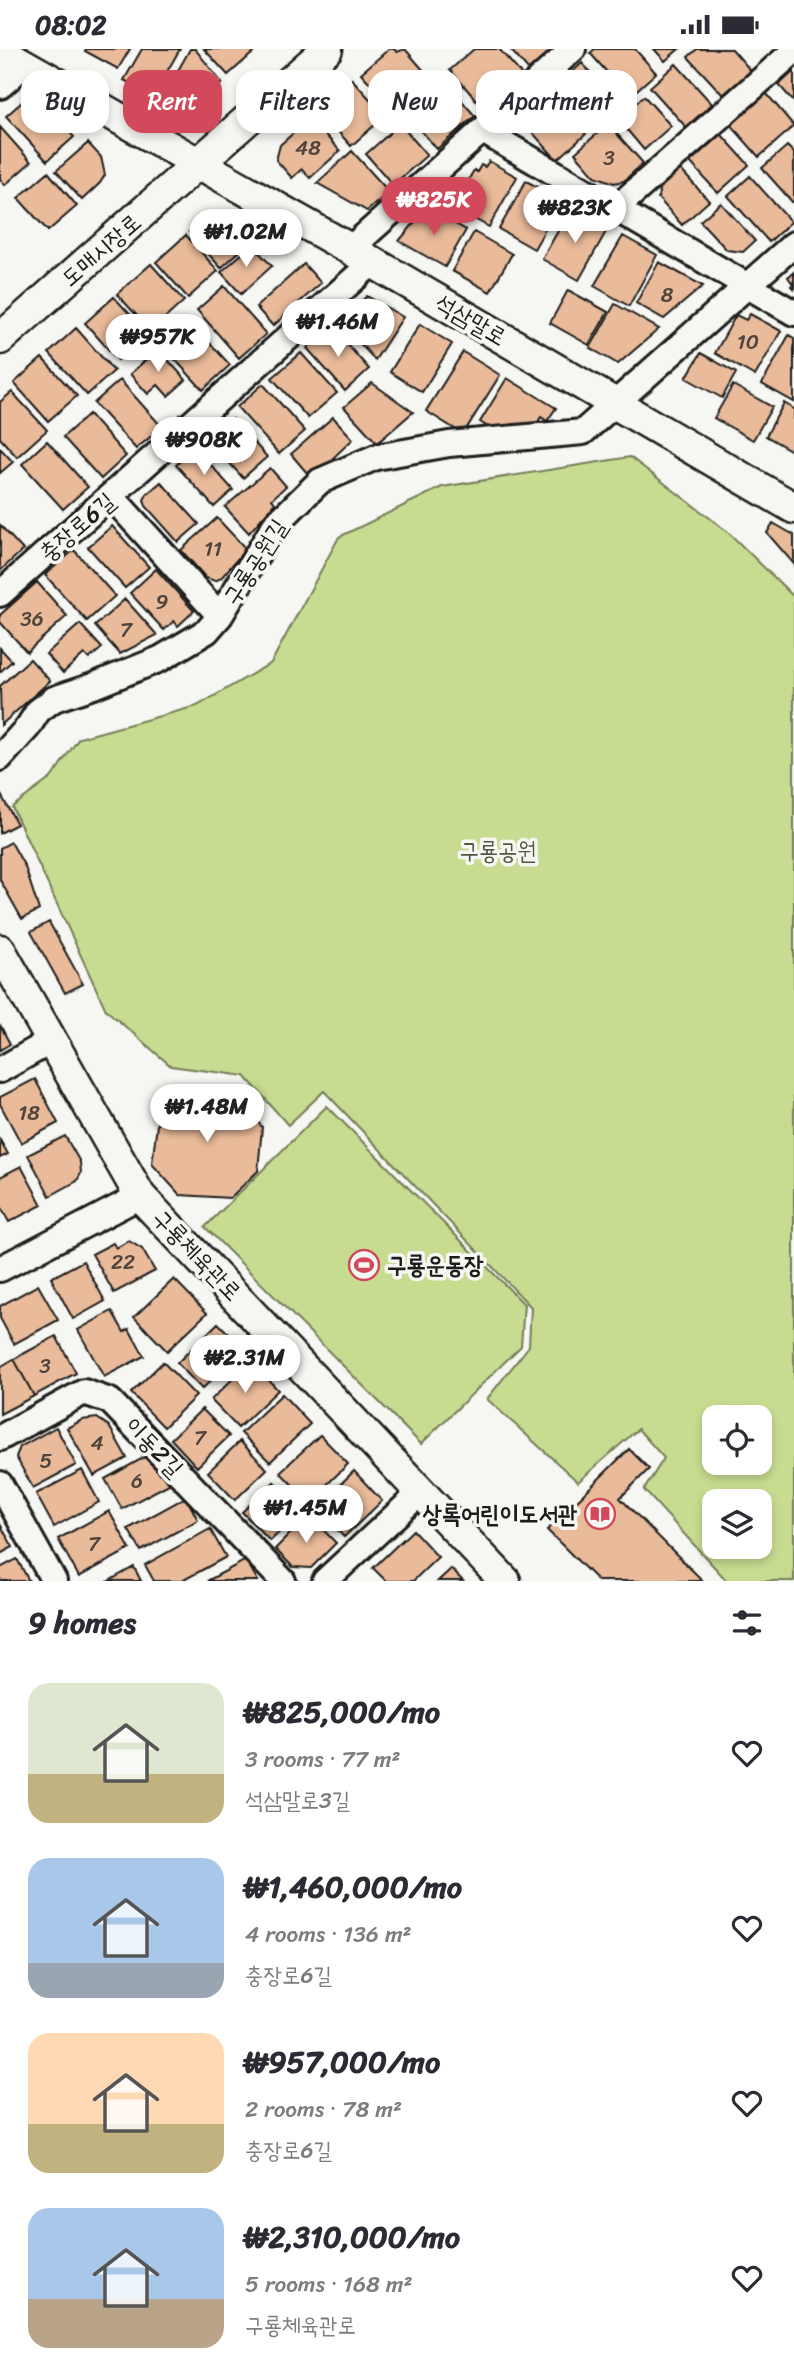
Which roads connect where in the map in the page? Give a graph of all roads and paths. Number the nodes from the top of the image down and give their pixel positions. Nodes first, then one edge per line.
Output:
1 (327, 49) edge
2 (573, 49) edge
3 (794, 51) edge
4 (12, 58) edge
5 (550, 70) edge
6 (0, 86) edge
7 (481, 133) edge
8 (486, 133) edge
9 (198, 164) junction
10 (615, 209) junction
11 (794, 244) edge
12 (361, 256) junction
13 (747, 286) junction
14 (794, 313) edge
15 (0, 339) edge
16 (614, 403) junction
17 (111, 496) junction
18 (794, 508) edge
19 (0, 594) edge
20 (220, 616) junction
21 (0, 758) edge
22 (0, 950) edge
23 (51, 1041) junction
24 (0, 1070) edge
25 (140, 1196) junction
26 (0, 1269) edge
27 (0, 1438) edge
28 (0, 1484) edge
29 (421, 1492) junction
30 (54, 1581) edge
31 (283, 1581) edge
32 (326, 1581) edge
33 (505, 1581) edge

1 - 9 street, 도매시장로
2 - 5 street, 충장로6길
3 - 10 street
4 - 6 street
4 - 9 street, 석삼말로
7 - 12 street, 충장로6길
8 - 10 street
9 - 12 street, 석삼말로
9 - 15 street, 도매시장로
10 - 13 street
11 - 13 street, 구룡공원길
12 - 16 street, 석삼말로
12 - 17 street, 충장로6길
13 - 14 street
13 - 16 street, 구룡공원길
16 - 18 street, 석삼말로
16 - 20 street, 구룡공원길
17 - 19 street, 충장로6길
17 - 20 street
20 - 21 street, 구룡공원길
22 - 23 street, 구룡체육관로
23 - 24 street
23 - 25 street, 구룡체육관로
25 - 26 street
25 - 29 street, 구룡체육관로
27 - 31 street, 이동2길
28 - 30 street
29 - 32 street
29 - 33 street, 구룡체육관로

